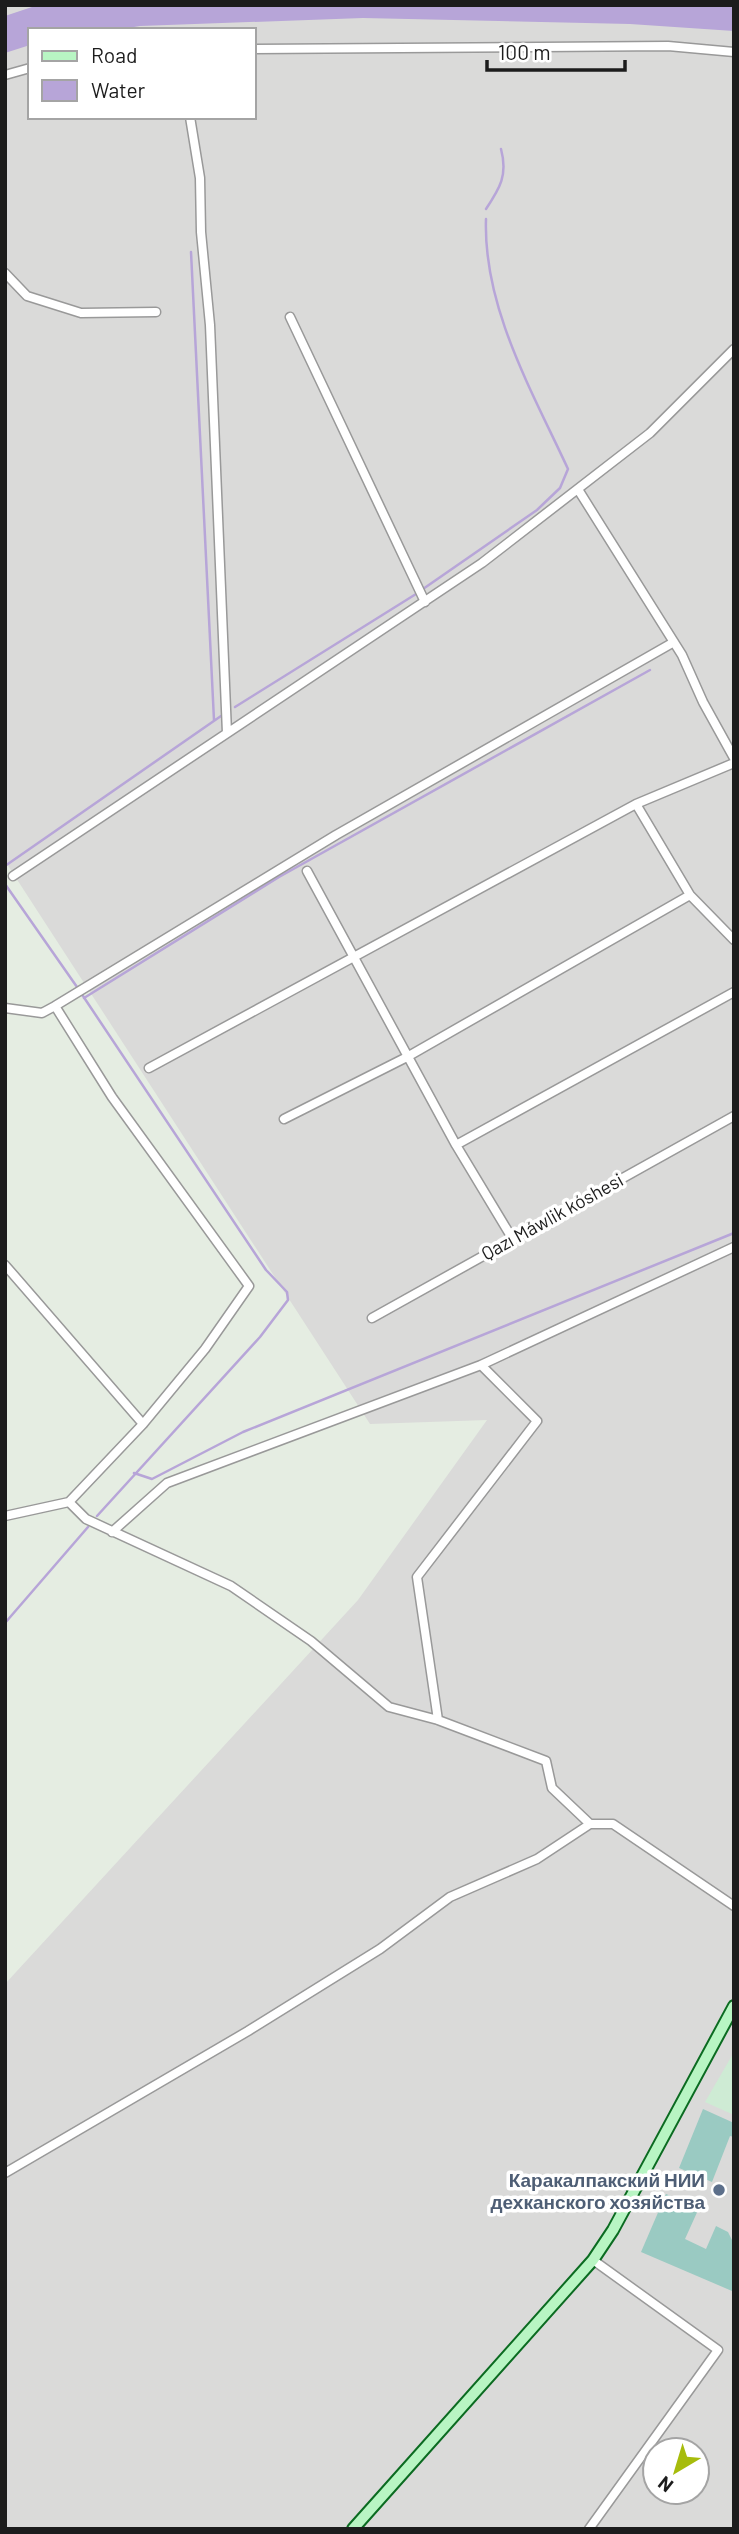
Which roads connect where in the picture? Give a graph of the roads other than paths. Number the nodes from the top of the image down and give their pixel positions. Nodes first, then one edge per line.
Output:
1 (256, 49) edge
2 (734, 52) edge
3 (28, 69) edge
4 (5, 75) edge
5 (190, 119) edge
6 (5, 273) edge
7 (156, 312) dead end
8 (290, 317) dead end
9 (734, 349) edge
10 (579, 491) junction
11 (425, 602) junction
12 (674, 642) junction
13 (227, 733) junction
14 (734, 760) edge
15 (636, 804) junction
16 (307, 871) dead end
17 (13, 876) dead end
18 (690, 895) junction
19 (734, 940) edge
20 (353, 958) junction
21 (734, 992) edge
22 (55, 1006) junction
23 (5, 1008) edge
24 (407, 1057) junction
25 (149, 1068) dead end
26 (734, 1116) edge
27 (284, 1119) dead end
28 (456, 1145) junction
29 (512, 1238) junction
30 (734, 1247) edge
31 (5, 1265) edge
32 (372, 1318) dead end
33 (481, 1365) junction
34 (144, 1424) junction
35 (69, 1502) junction
36 (5, 1516) edge
37 (112, 1532) junction
38 (438, 1720) junction
39 (590, 1824) junction
40 (734, 1906) edge
41 (734, 2006) edge
42 (5, 2173) edge
43 (593, 2260) junction
44 (353, 2529) edge
45 (589, 2529) edge

1 - 2 street
3 - 4 street
5 - 13 street
6 - 7 street
8 - 11 street
9 - 10 street
10 - 11 street
10 - 12 street
11 - 13 street
12 - 14 street
12 - 22 street
13 - 17 street
14 - 15 street
15 - 18 street
15 - 20 street
16 - 20 street
18 - 19 street
18 - 24 street
20 - 24 street
20 - 25 street
21 - 28 street
22 - 23 street
22 - 34 street
24 - 27 street
24 - 28 street
26 - 29 street, Qazı Máwlik kóshesi
28 - 29 street
29 - 32 street, Qazı Máwlik kóshesi
30 - 33 street
31 - 34 street
33 - 37 street
33 - 38 street
34 - 35 street
35 - 36 street
35 - 37 street
37 - 38 street
38 - 39 street
39 - 40 street
39 - 42 street
41 - 43 main road
43 - 44 main road
43 - 45 street

